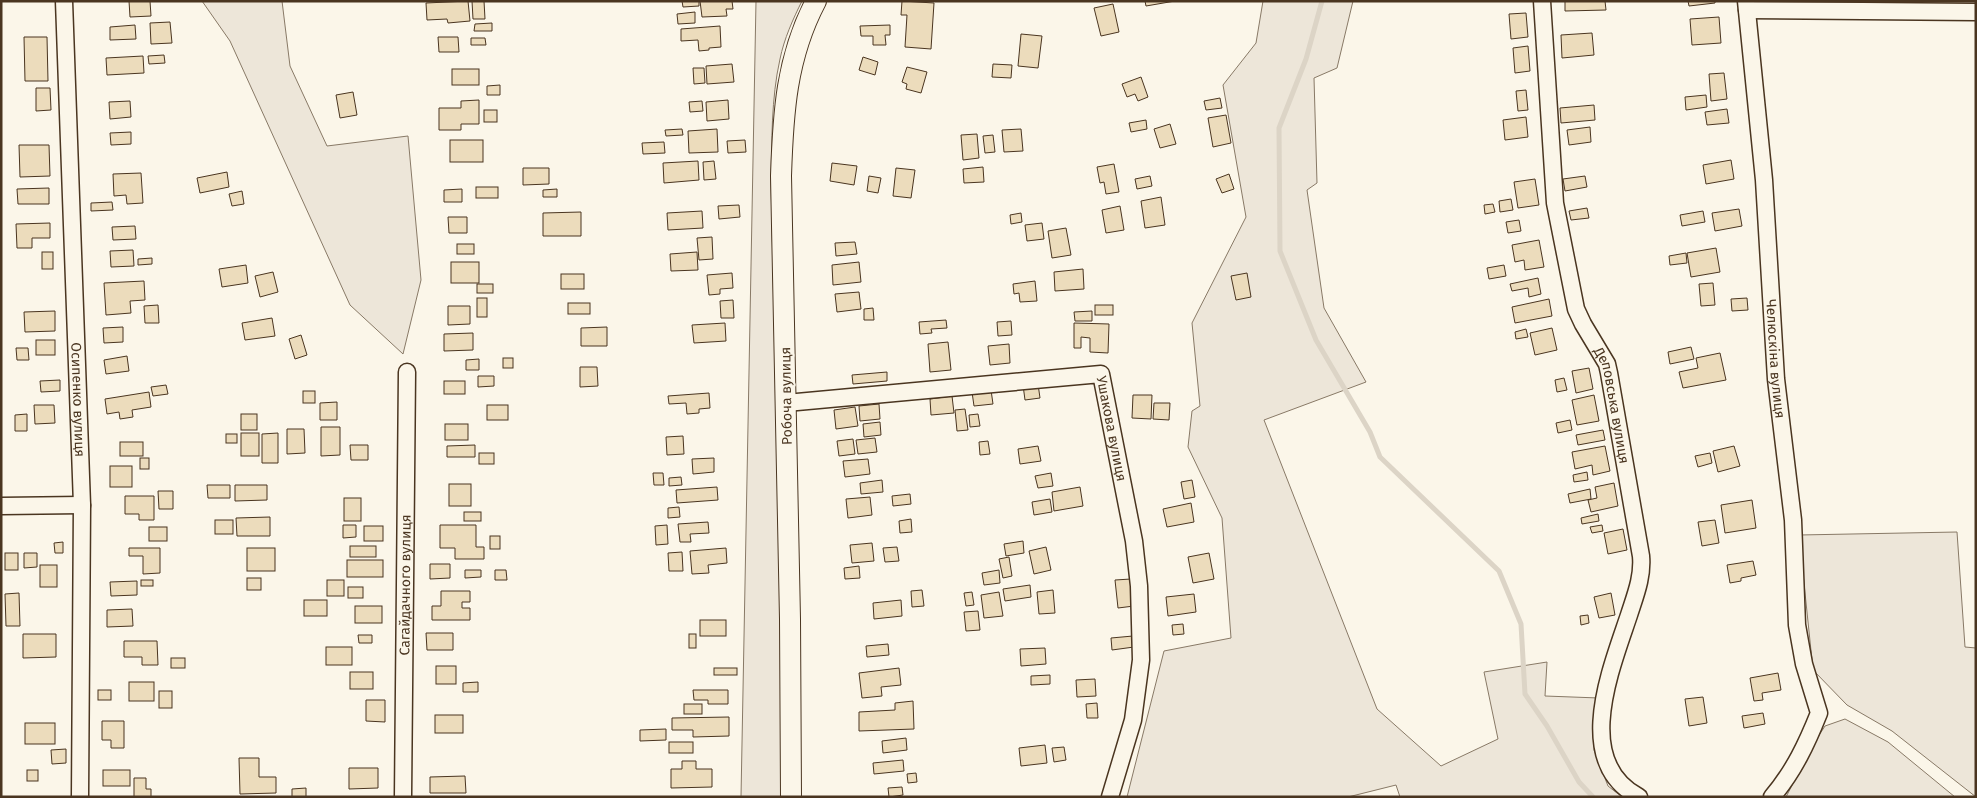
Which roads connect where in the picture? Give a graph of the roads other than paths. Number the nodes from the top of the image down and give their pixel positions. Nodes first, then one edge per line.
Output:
1 (64, 1) edge
2 (816, 1) edge
3 (1542, 1) edge
4 (1747, 6) edge
5 (1976, 12) edge
6 (406, 372) dead end
7 (786, 403) junction
8 (82, 505) junction
9 (1, 506) edge
10 (80, 797) edge
11 (403, 797) edge
12 (791, 797) edge
13 (1110, 797) edge
14 (1639, 797) edge
15 (1772, 797) edge

1 - 8 street, Осипенко вулиця
2 - 7 street, Робоча вулиця
3 - 14 street, Деповська вулиця
4 - 5 street
4 - 15 street, Челюскіна вулиця
6 - 11 street, Сагайдачного вулиця
7 - 12 street, Робоча вулиця
7 - 13 street, Ушакова вулиця
8 - 9 street
8 - 10 street, Осипенко вулиця

